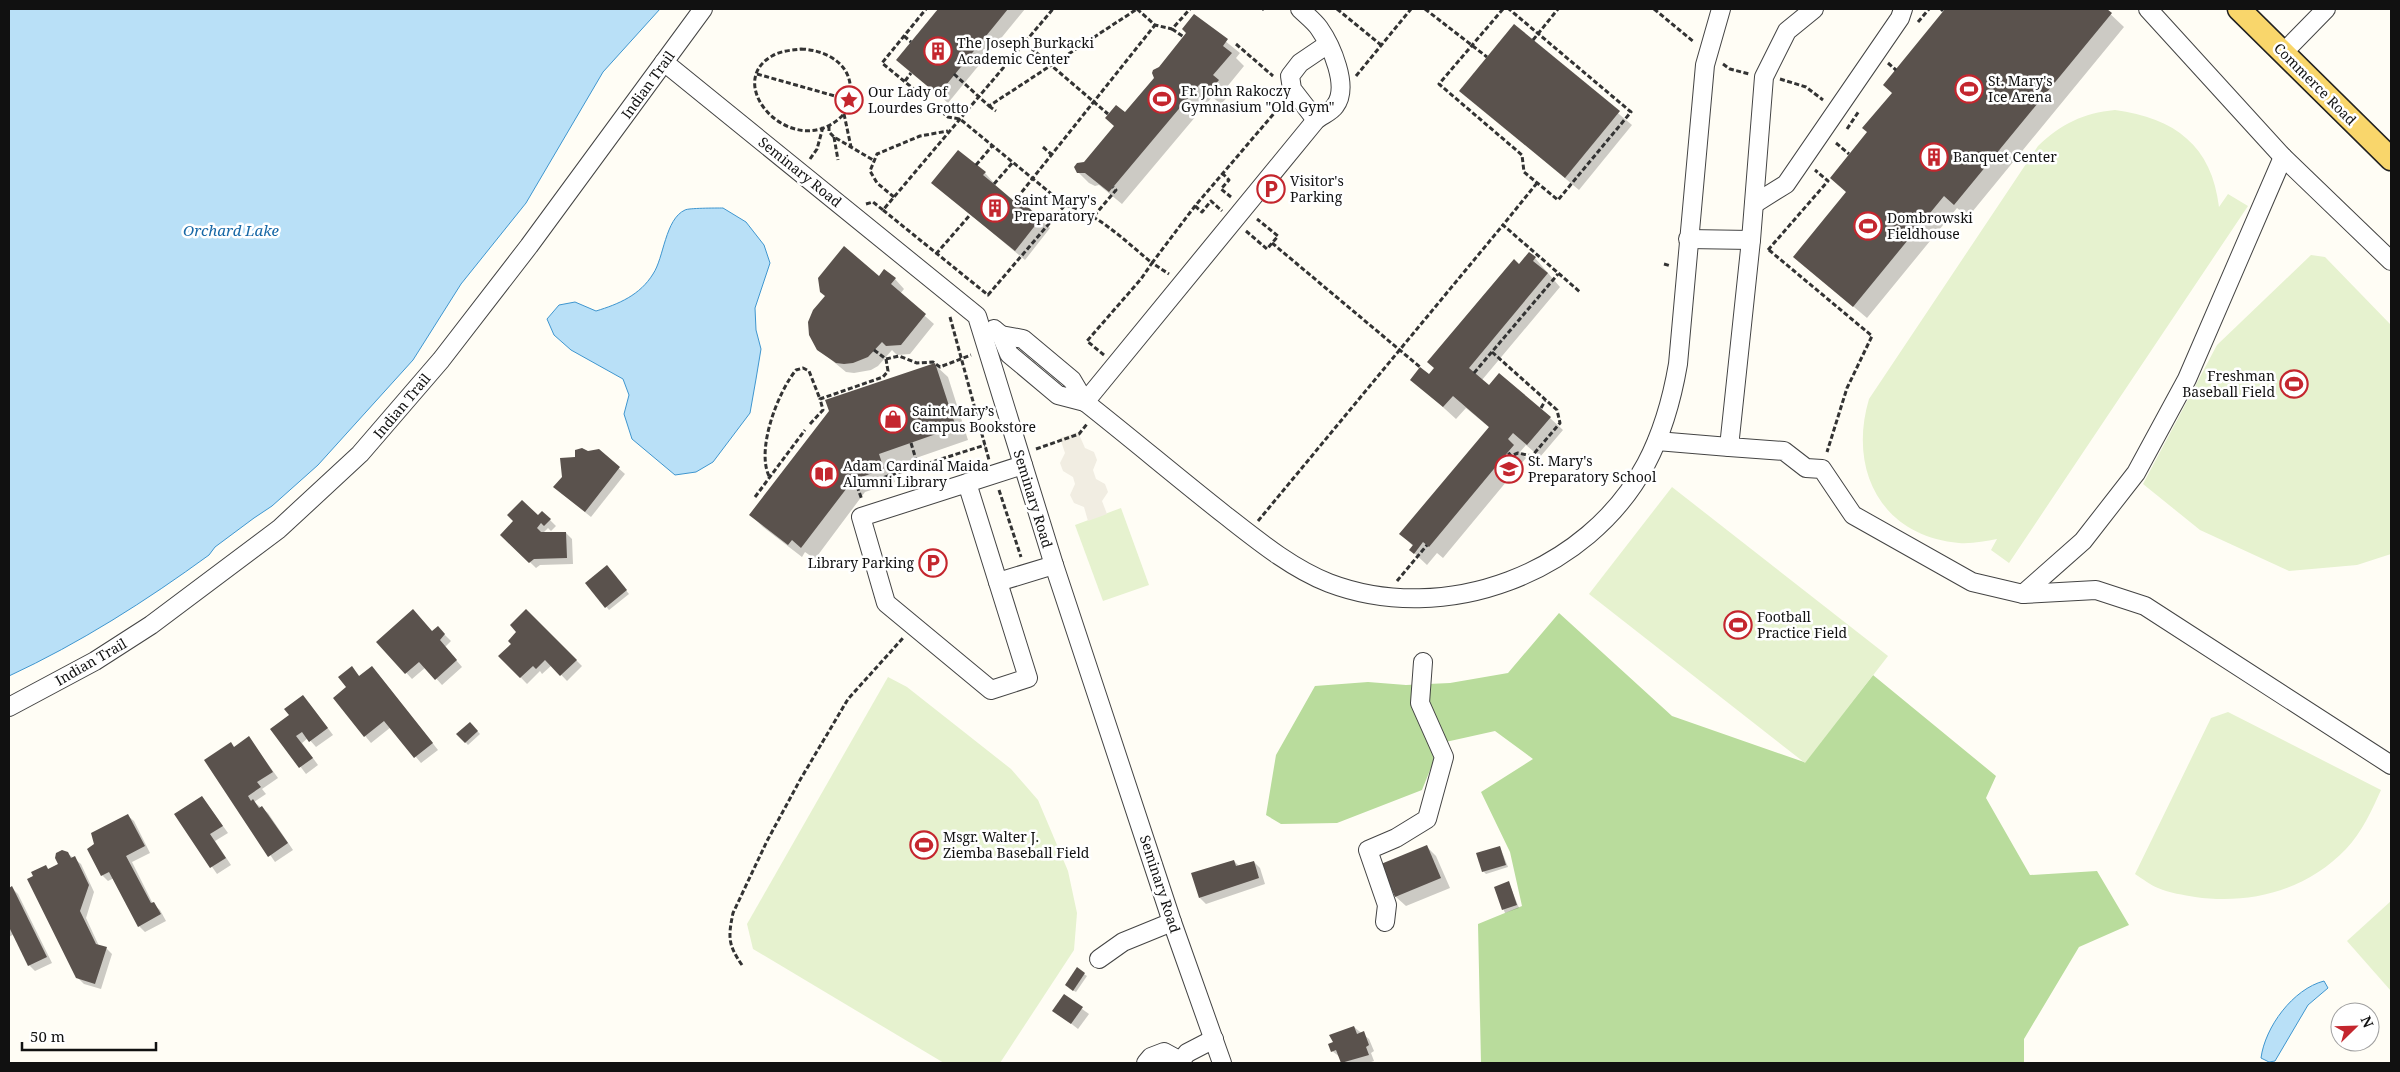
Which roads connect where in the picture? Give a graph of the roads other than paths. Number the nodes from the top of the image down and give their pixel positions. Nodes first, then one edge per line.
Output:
1 (704, 9) edge
2 (1300, 9) edge
3 (1721, 9) edge
4 (1814, 9) edge
5 (1903, 9) edge
6 (2148, 9) edge
7 (2238, 9) edge
8 (2326, 9) edge
9 (1328, 44) junction
10 (2283, 53) junction
11 (664, 62) junction
12 (1316, 120) junction
13 (2282, 157) junction
14 (2391, 159) edge
15 (1754, 204) junction
16 (1688, 239) junction
17 (1751, 240) junction
18 (2391, 261) edge
19 (978, 316) junction
20 (1091, 407) junction
21 (1657, 441) junction
22 (1729, 447) junction
23 (1021, 460) junction
24 (967, 483) junction
25 (1054, 565) junction
26 (998, 582) junction
27 (2023, 594) junction
28 (1423, 662) dead end
29 (9, 707) edge
30 (2391, 765) edge
31 (1172, 922) junction
32 (1385, 922) dead end
33 (1099, 959) dead end
34 (1214, 1039) junction
35 (1146, 1063) edge
36 (1179, 1063) edge
37 (1222, 1063) edge

1 - 11 street, Indian Trail
2 - 9 street
3 - 16 street
4 - 15 street
5 - 15 street
6 - 13 street
7 - 10 main road, Commerce Road
8 - 10 street
9 - 12 street
9 - 12 street
10 - 14 main road, Commerce Road
11 - 19 street, Seminary Road
11 - 29 street, Indian Trail
12 - 20 street
13 - 18 street
13 - 27 street
15 - 17 street
16 - 17 street
16 - 21 street
17 - 22 street
19 - 20 street
19 - 23 street, Seminary Road
20 - 21 street
21 - 22 street
22 - 27 street
23 - 24 street
23 - 25 street, Seminary Road
24 - 26 street
24 - 26 street
25 - 26 street
25 - 31 street, Seminary Road
27 - 30 street
28 - 32 street
31 - 33 street
31 - 34 street, Seminary Road
34 - 36 street
34 - 37 street, Seminary Road
35 - 36 street

